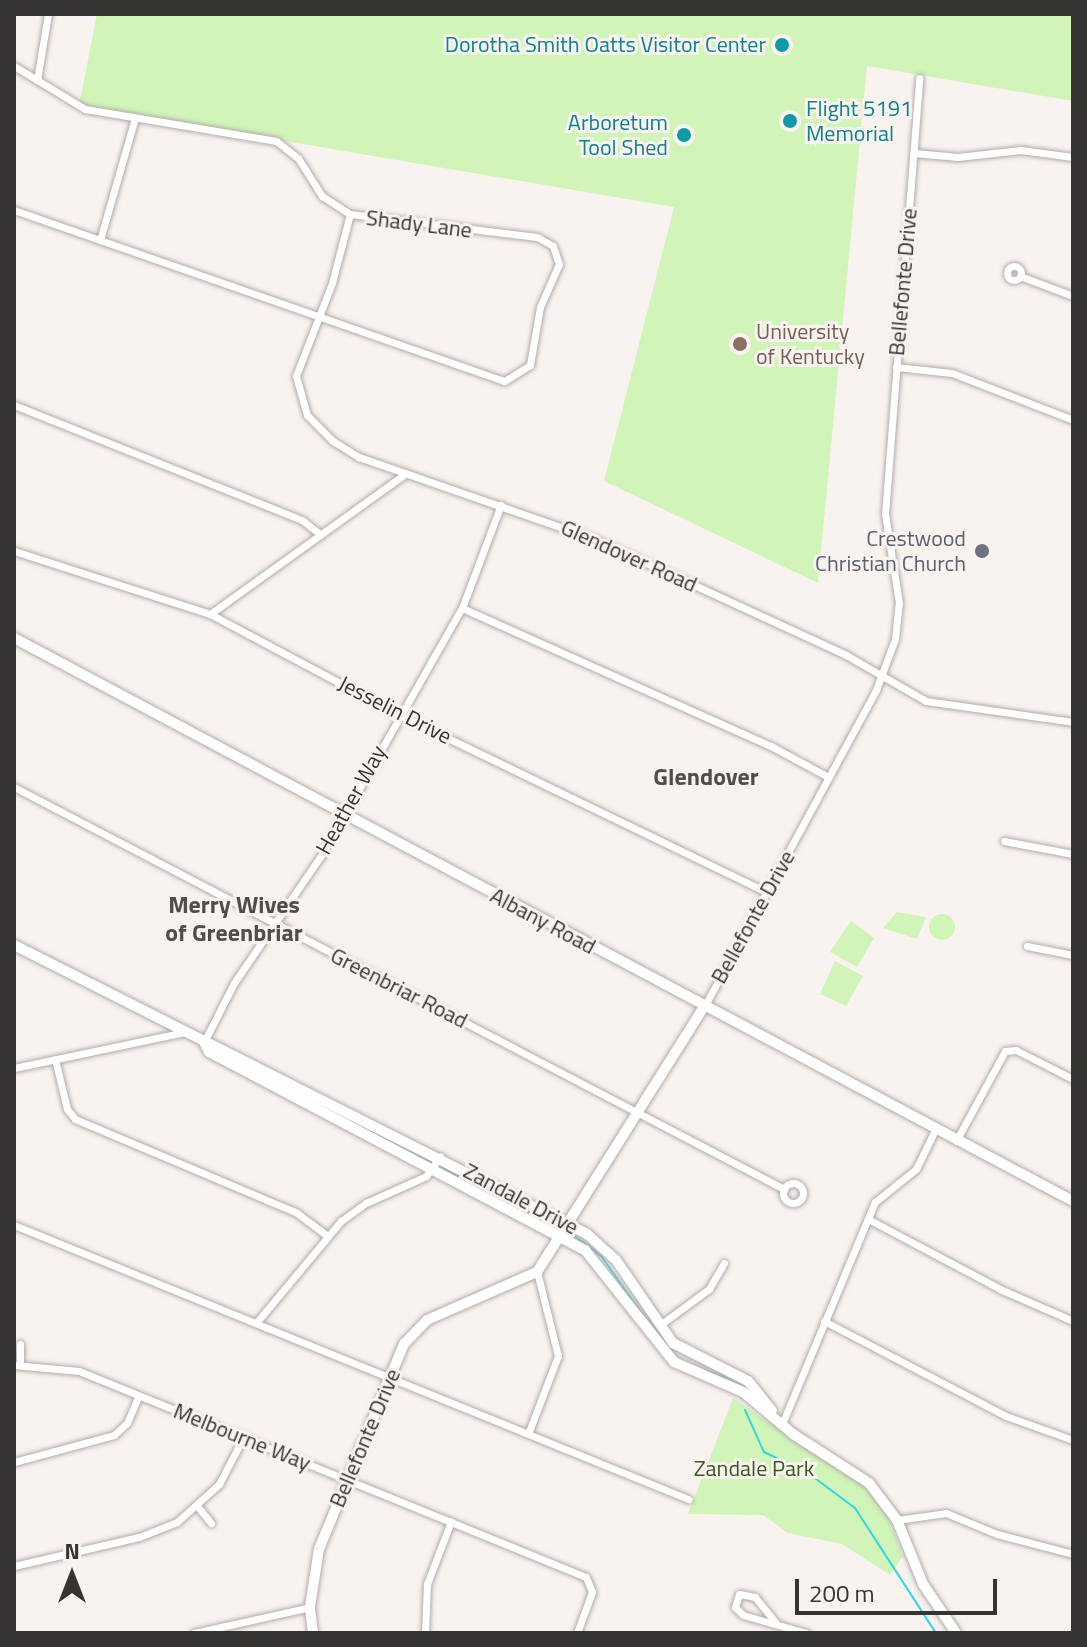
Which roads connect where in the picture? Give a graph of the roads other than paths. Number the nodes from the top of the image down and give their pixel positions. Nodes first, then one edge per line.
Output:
1 (48, 14) edge
2 (14, 66) edge
3 (919, 78) dead end
4 (37, 80) junction
5 (135, 118) junction
6 (914, 153) junction
7 (1073, 157) edge
8 (14, 210) edge
9 (350, 214) junction
10 (100, 240) junction
11 (1020, 276) dead end
12 (1073, 296) edge
13 (316, 314) junction
14 (896, 367) junction
15 (14, 405) edge
16 (1073, 419) edge
17 (408, 473) junction
18 (501, 505) junction
19 (320, 534) junction
20 (14, 551) edge
21 (462, 608) junction
22 (210, 614) junction
23 (14, 638) edge
24 (882, 675) junction
25 (398, 714) junction
26 (1073, 722) edge
27 (828, 777) junction
28 (14, 787) edge
29 (343, 813) junction
30 (1004, 841) dead end
31 (1073, 854) edge
32 (767, 892) junction
33 (277, 925) junction
34 (14, 945) edge
35 (1027, 946) dead end
36 (1073, 955) edge
37 (704, 1007) junction
38 (185, 1032) junction
39 (204, 1042) junction
40 (55, 1059) junction
41 (14, 1068) edge
42 (1073, 1070) edge
43 (1072, 1078) edge
44 (638, 1112) junction
45 (935, 1130) junction
46 (956, 1141) junction
47 (440, 1157) junction
48 (433, 1170) junction
49 (784, 1189) dead end
50 (1073, 1201) edge
51 (868, 1219) junction
52 (570, 1224) junction
53 (14, 1225) edge
54 (327, 1236) junction
55 (562, 1236) junction
56 (724, 1263) dead end
57 (537, 1272) junction
58 (824, 1321) junction
59 (1073, 1321) edge
60 (256, 1323) junction
61 (660, 1325) junction
62 (20, 1344) dead end
63 (17, 1364) edge
64 (391, 1377) junction
65 (139, 1395) junction
66 (782, 1424) junction
67 (528, 1434) junction
68 (243, 1438) junction
69 (1073, 1440) edge
70 (14, 1462) edge
71 (348, 1480) junction
72 (688, 1499) dead end
73 (198, 1507) junction
74 (897, 1520) junction
75 (451, 1521) junction
76 (211, 1523) dead end
77 (1073, 1554) edge
78 (14, 1566) edge
79 (310, 1607) junction
80 (776, 1623) junction
81 (194, 1633) edge
82 (313, 1633) edge
83 (425, 1633) edge
84 (577, 1633) edge
85 (806, 1633) edge
86 (956, 1633) edge

1 - 4 street
2 - 4 street, Shady Lane
3 - 6 street, Bellefonte Drive
4 - 5 street, Shady Lane
5 - 9 street, Shady Lane
5 - 10 street
6 - 7 street
6 - 14 street, Bellefonte Drive
8 - 10 street
9 - 13 street, Glendover Road
9 - 13 street, Shady Lane
10 - 13 street
11 - 12 street
13 - 17 street, Glendover Road
14 - 16 street
14 - 24 street, Bellefonte Drive
15 - 19 street
17 - 18 street, Glendover Road
17 - 19 street
18 - 21 street, Heather Way
18 - 24 street, Glendover Road
19 - 22 street
20 - 22 street, Jesselin Drive
21 - 25 street, Heather Way
21 - 27 street
22 - 25 street, Jesselin Drive
23 - 29 street, Albany Road
24 - 26 street, Glendover Road
24 - 27 street, Bellefonte Drive
25 - 29 street, Heather Way
25 - 32 street, Jesselin Drive
27 - 32 street, Bellefonte Drive
28 - 33 street, Greenbriar Road
29 - 33 street, Heather Way
29 - 37 street, Albany Road
30 - 31 street
32 - 37 street, Bellefonte Drive
33 - 39 street, Heather Way
33 - 44 street, Greenbriar Road
34 - 38 street, Zandale Drive
35 - 36 street
37 - 44 street, Bellefonte Drive
37 - 45 street, Albany Road
38 - 39 street, Zandale Drive
38 - 40 street
39 - 47 street, Zandale Drive
39 - 48 street, Zandale Drive
40 - 41 street
40 - 54 street
42 - 43 street
43 - 46 street
44 - 49 street, Greenbriar Road
44 - 52 street, Bellefonte Drive
45 - 46 street, Albany Road
45 - 51 street
46 - 50 street, Albany Road
47 - 48 street
47 - 52 street, Zandale Drive
48 - 54 street
48 - 55 street, Zandale Drive
51 - 58 street
51 - 59 street
52 - 55 street, Bellefonte Drive
52 - 61 street, Zandale Drive
53 - 60 street
54 - 60 street
55 - 57 street, Bellefonte Drive
55 - 66 street, Zandale Drive
56 - 61 street
57 - 64 street, Bellefonte Drive
57 - 67 street
58 - 66 street
58 - 69 street
60 - 64 street
61 - 66 street, Zandale Drive
62 - 63 street
63 - 65 street, Melbourne Way
64 - 67 street
64 - 71 street, Bellefonte Drive
65 - 68 street, Melbourne Way
65 - 70 street
66 - 74 street, Zandale Drive
67 - 72 street
68 - 71 street, Melbourne Way
68 - 73 street
71 - 75 street, Melbourne Way
71 - 79 street, Bellefonte Drive
73 - 76 street
73 - 78 street
74 - 77 street
74 - 86 street, Zandale Drive
75 - 83 street
75 - 84 street, Melbourne Way
79 - 81 street
79 - 82 street, Bellefonte Drive
80 - 80 street
80 - 85 street

